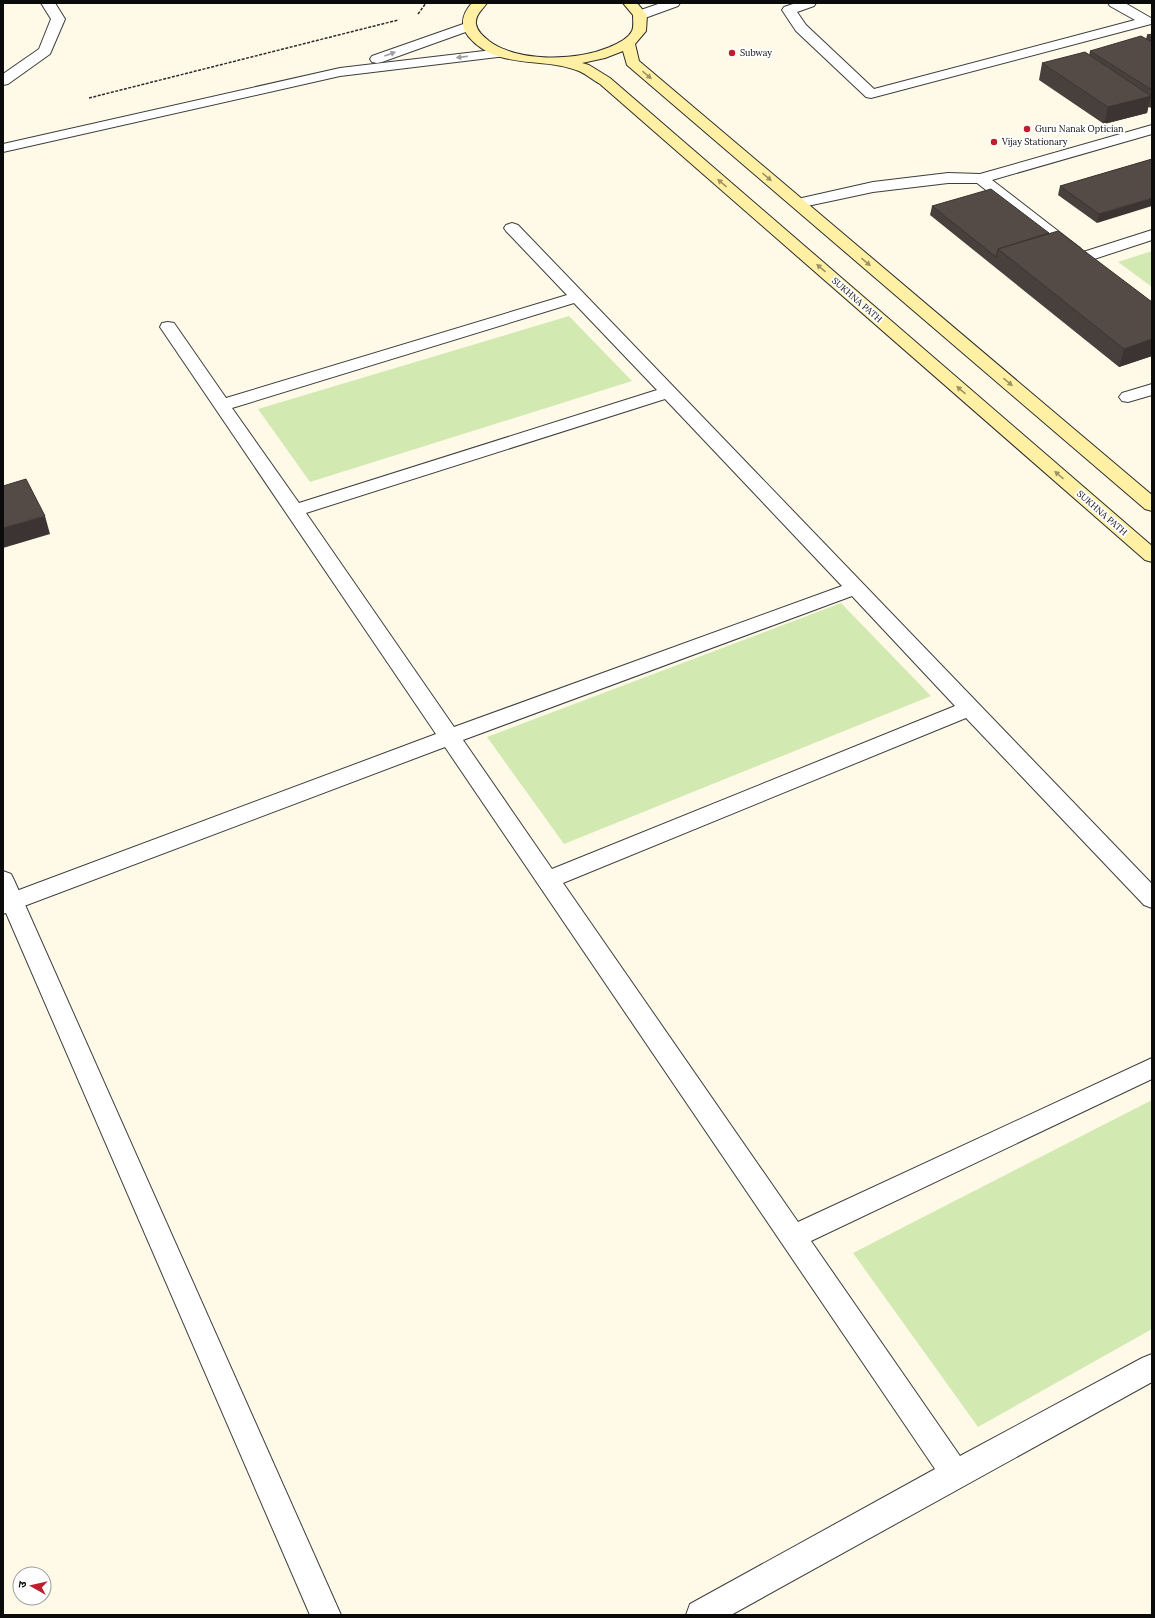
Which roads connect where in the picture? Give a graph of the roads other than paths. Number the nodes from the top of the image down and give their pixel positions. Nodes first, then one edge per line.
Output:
1 (48, 3) edge
2 (480, 3) edge
3 (630, 3) edge
4 (673, 3) edge
5 (809, 3) edge
6 (1115, 3) edge
7 (640, 15) junction
8 (468, 26) junction
9 (628, 43) junction
10 (501, 53) junction
11 (553, 61) junction
12 (340, 72) junction
13 (3, 81) edge
14 (1152, 128) edge
15 (3, 148) edge
16 (981, 180) junction
17 (798, 203) junction
18 (512, 228) dead end
19 (1152, 235) edge
20 (578, 297) junction
21 (168, 327) dead end
22 (1152, 389) edge
23 (668, 392) junction
24 (1128, 397) dead end
25 (222, 405) junction
26 (1152, 505) edge
27 (294, 511) junction
28 (1152, 556) edge
29 (855, 588) junction
30 (970, 708) junction
31 (450, 736) junction
32 (548, 880) junction
33 (6, 895) edge
34 (1152, 899) edge
35 (1152, 1068) edge
36 (793, 1237) junction
37 (1152, 1367) edge
38 (955, 1474) junction
39 (326, 1615) edge
40 (701, 1615) edge

1 - 13 street
2 - 8 main road
3 - 7 main road
4 - 7 street
5 - 6 street
7 - 9 main road
8 - 10 main road
12 -> 8 street
9 - 11 main road
9 -> 17 main road
10 - 11 main road
10 -> 12 street
28 -> 11 main road, SUKHNA PATH
12 - 15 street
14 - 16 street
16 - 17 street
16 - 19 street
17 -> 26 main road
18 - 20 street
20 - 23 street
20 - 25 street
21 - 25 street
22 - 24 street
23 - 27 street
23 - 29 street
25 - 27 street
27 - 31 street
29 - 30 street
29 - 31 street
30 - 32 street
30 - 34 street
31 - 32 street
31 - 33 street
32 - 36 street
33 - 39 street
35 - 36 street
36 - 38 street
37 - 38 street
38 - 40 street

